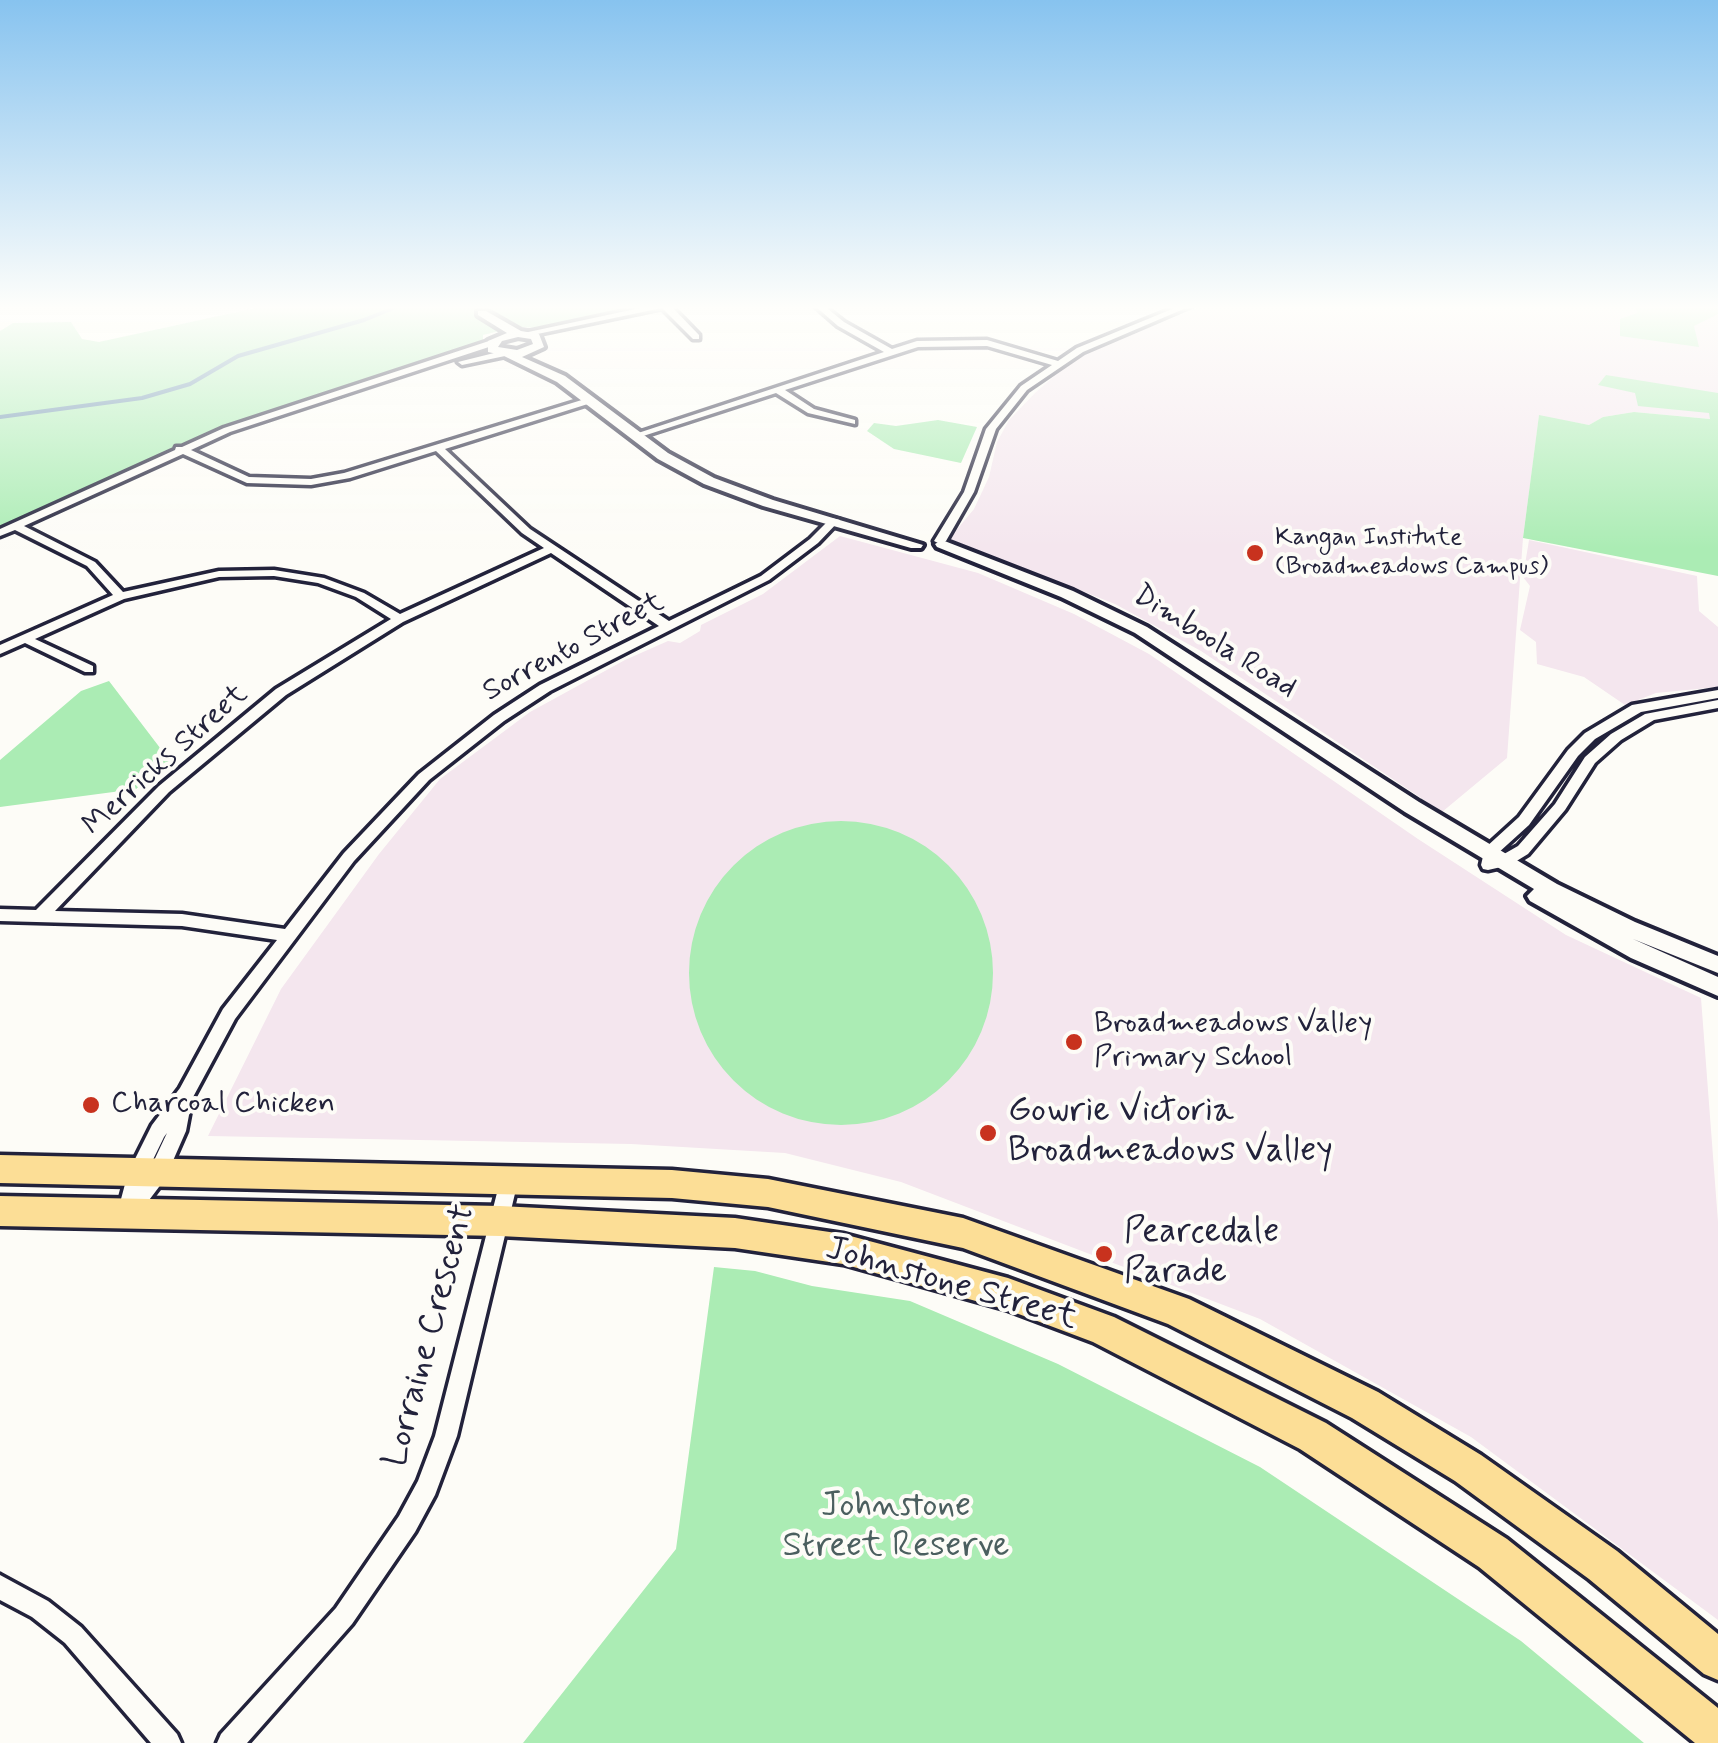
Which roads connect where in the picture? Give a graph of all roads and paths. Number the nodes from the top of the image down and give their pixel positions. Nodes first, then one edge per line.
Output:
1 (364, 386) edge
2 (570, 386) edge
3 (782, 386) edge
4 (1026, 386) edge
5 (777, 388) junction
6 (588, 400) junction
7 (852, 422) dead end
8 (634, 436) junction
9 (437, 447) junction
10 (180, 449) junction
11 (835, 520) junction
12 (15, 526) junction
13 (0, 533) edge
14 (931, 542) junction
15 (550, 549) junction
16 (120, 596) junction
17 (399, 619) junction
18 (669, 627) junction
19 (25, 639) junction
20 (0, 650) edge
21 (89, 668) dead end
22 (1718, 694) edge
23 (1718, 704) edge
24 (1494, 859) junction
25 (0, 915) edge
26 (40, 916) junction
27 (290, 936) junction
28 (1718, 966) edge
29 (1718, 987) edge
30 (0, 1170) edge
31 (147, 1173) junction
32 (509, 1181) junction
33 (0, 1212) edge
34 (127, 1214) junction
35 (883, 1214) junction
36 (500, 1221) junction
37 (874, 1256) junction
38 (0, 1587) edge
39 (1718, 1660) edge
40 (1718, 1735) edge
41 (168, 1743) edge
42 (230, 1743) edge

1 - 10 street
2 - 6 street, Dimboola Road
3 - 5 street
4 - 14 street
5 - 7 street
5 - 8 street
6 - 8 street, Dimboola Road
6 - 9 street
8 - 11 street, Dimboola Road
9 - 10 street
9 - 15 street
10 - 12 street
11 - 14 street, Dimboola Road
11 - 18 street, Sorrento Street
12 - 13 street
12 - 16 street
14 - 24 street, Dimboola Road
15 - 17 street, Merricks Street
15 - 18 street
16 - 17 street
16 - 19 street
17 - 26 street, Merricks Street
18 - 27 street, Sorrento Street
19 - 20 street
19 - 21 street
22 - 24 street
23 - 24 street
24 - 28 street, Dimboola Road
24 - 29 street, Dimboola Road
25 - 26 street
26 - 27 street
27 - 31 street, Sorrento Street
30 - 31 main road, Johnstone Street
31 - 32 main road, Johnstone Street
31 - 34 street, Sorrento Street
32 - 35 main road, Johnstone Street
32 - 36 street, Lorraine Crescent
33 - 34 main road, Johnstone Street
34 - 36 main road, Johnstone Street
35 - 37 main road
35 - 39 main road, Johnstone Street
36 - 37 main road, Johnstone Street
36 - 42 street, Lorraine Crescent
37 - 40 main road, Johnstone Street
38 - 41 street

